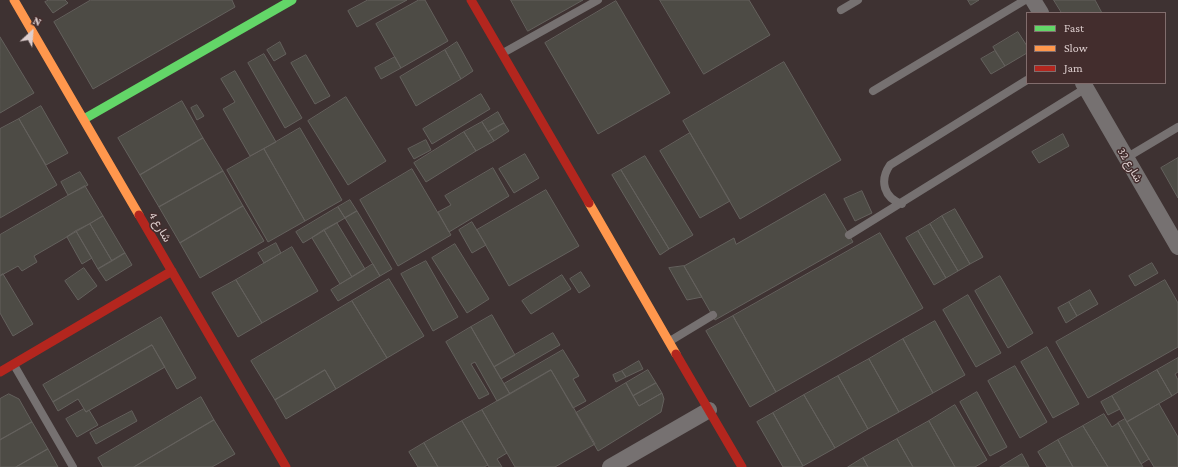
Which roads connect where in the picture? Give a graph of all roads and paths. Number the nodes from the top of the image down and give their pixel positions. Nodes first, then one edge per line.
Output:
1 (14, 0) edge
2 (292, 0) edge
3 (471, 0) edge
4 (598, 0) edge
5 (858, 0) edge
6 (1025, 0) edge
7 (1033, 0) edge
8 (841, 10) dead end
9 (1040, 12) edge
10 (502, 54) junction
11 (1026, 81) edge
12 (1084, 86) edge
13 (873, 91) dead end
14 (84, 119) junction
15 (1178, 127) edge
16 (1126, 158) junction
17 (902, 204) junction
18 (849, 235) dead end
19 (1178, 247) edge
20 (172, 271) junction
21 (712, 315) dead end
22 (669, 341) junction
23 (13, 364) junction
24 (0, 372) edge
25 (709, 410) junction
26 (74, 467) edge
27 (286, 467) edge
28 (610, 467) edge
29 (742, 467) edge

1 - 14 street, شارع 4
2 - 14 street
3 - 10 street
4 - 10 lane
5 - 8 lane
6 - 13 lane
7 - 9 street
10 - 22 street
11 - 17 lane
12 - 16 street, شارع 32
12 - 17 lane
14 - 20 street, شارع 4
15 - 16 lane
16 - 19 street, شارع 32
17 - 18 lane
20 - 23 street
20 - 27 street, شارع 4
21 - 22 lane
22 - 25 street
23 - 24 street
23 - 26 lane
25 - 28 street
25 - 29 street

